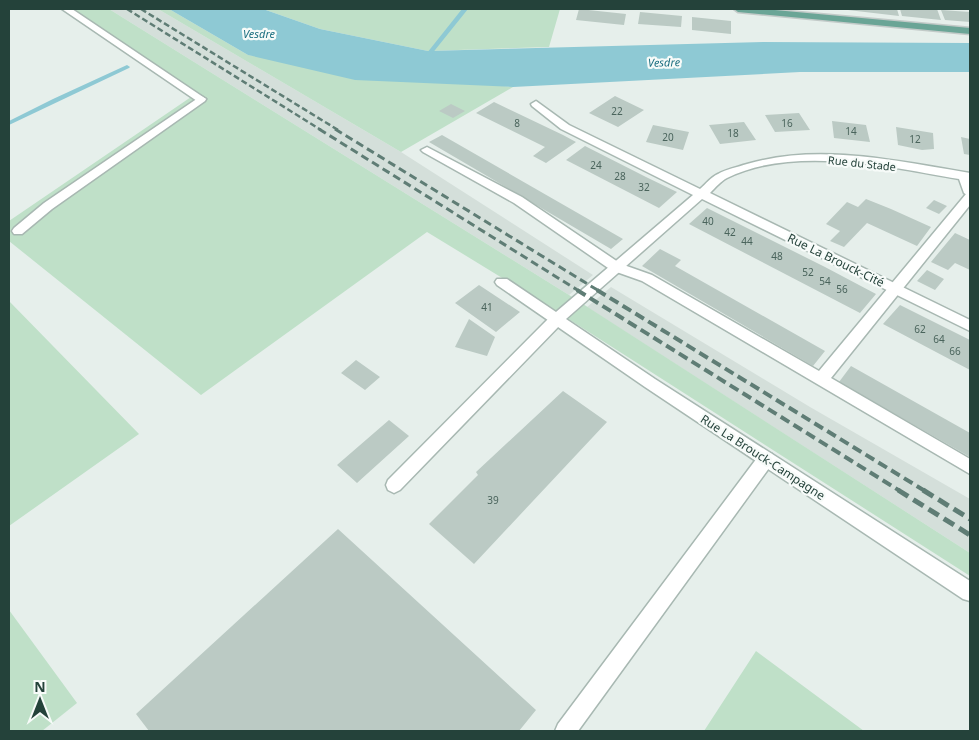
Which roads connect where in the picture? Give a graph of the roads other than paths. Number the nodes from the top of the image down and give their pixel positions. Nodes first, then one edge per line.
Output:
1 (66, 9) edge
2 (738, 9) edge
3 (970, 32) edge
4 (536, 104) dead end
5 (427, 150) dead end
6 (967, 176) edge
7 (970, 193) edge
8 (702, 194) junction
9 (970, 197) edge
10 (18, 231) dead end
11 (616, 266) junction
12 (502, 282) dead end
13 (895, 289) junction
14 (557, 320) junction
15 (970, 326) edge
16 (820, 380) junction
17 (766, 459) junction
18 (970, 467) edge
19 (394, 485) dead end
20 (970, 592) edge
21 (565, 731) edge

1 - 10 street
2 - 3 main road
4 - 8 street, Rue La Brouck-Cité
5 - 11 street
6 - 7 street
6 - 8 street, Rue du Stade
8 - 11 street
8 - 13 street, Rue La Brouck-Cité
9 - 13 street
11 - 14 street
11 - 16 street
12 - 14 street, Rue La Brouck-Campagne
13 - 15 street, Rue La Brouck-Cité
13 - 16 street
14 - 17 street, Rue La Brouck-Campagne
14 - 19 street
16 - 18 street
17 - 20 street, Rue La Brouck-Campagne
17 - 21 street

